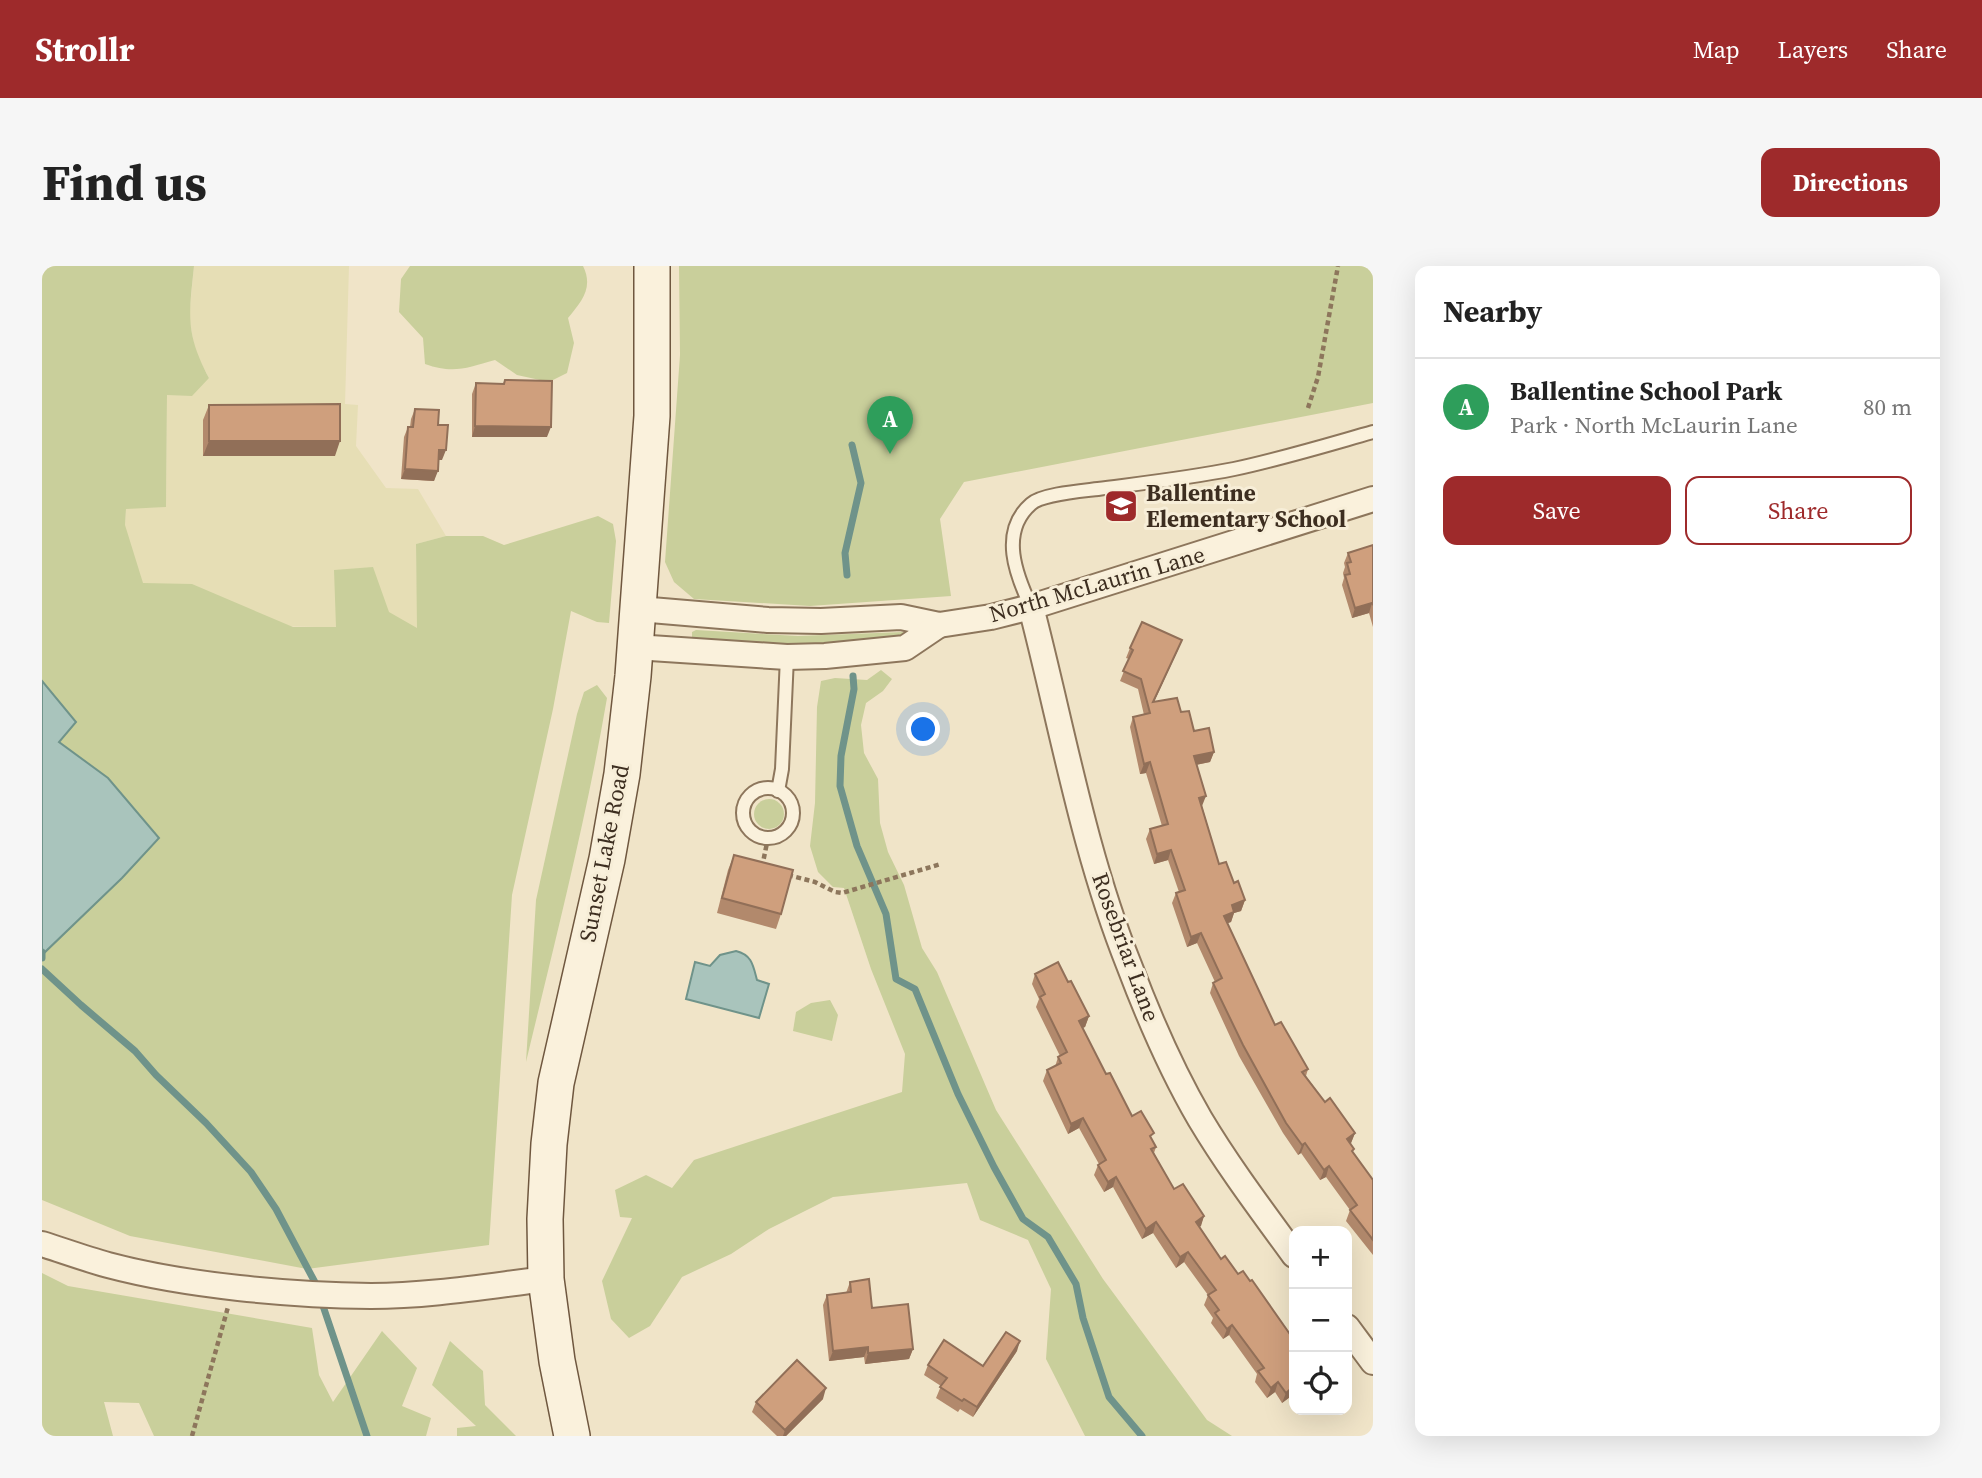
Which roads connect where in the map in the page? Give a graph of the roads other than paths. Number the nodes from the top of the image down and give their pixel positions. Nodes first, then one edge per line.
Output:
1 (652, 266) edge
2 (1373, 432) edge
3 (1373, 499) edge
4 (1031, 607) junction
5 (639, 609) junction
6 (939, 625) junction
7 (635, 647) junction
8 (788, 657) junction
9 (778, 791) junction
10 (42, 1244) edge
11 (1289, 1248) edge
12 (546, 1279) junction
13 (1352, 1334) edge
14 (1373, 1362) edge
15 (572, 1436) edge

1 - 5 main road, Sunset Lake Road
2 - 4 lane
3 - 4 street, North McLaurin Lane
4 - 6 street, North McLaurin Lane
4 - 11 street, Rosebriar Lane
5 - 6 street, North McLaurin Lane
5 - 7 main road, Sunset Lake Road
6 - 8 street, North McLaurin Lane
7 - 8 street, North McLaurin Lane
7 - 12 main road, Sunset Lake Road
8 - 9 lane
9 - 9 lane
10 - 12 street
12 - 15 main road, Sunset Lake Road
13 - 14 street

